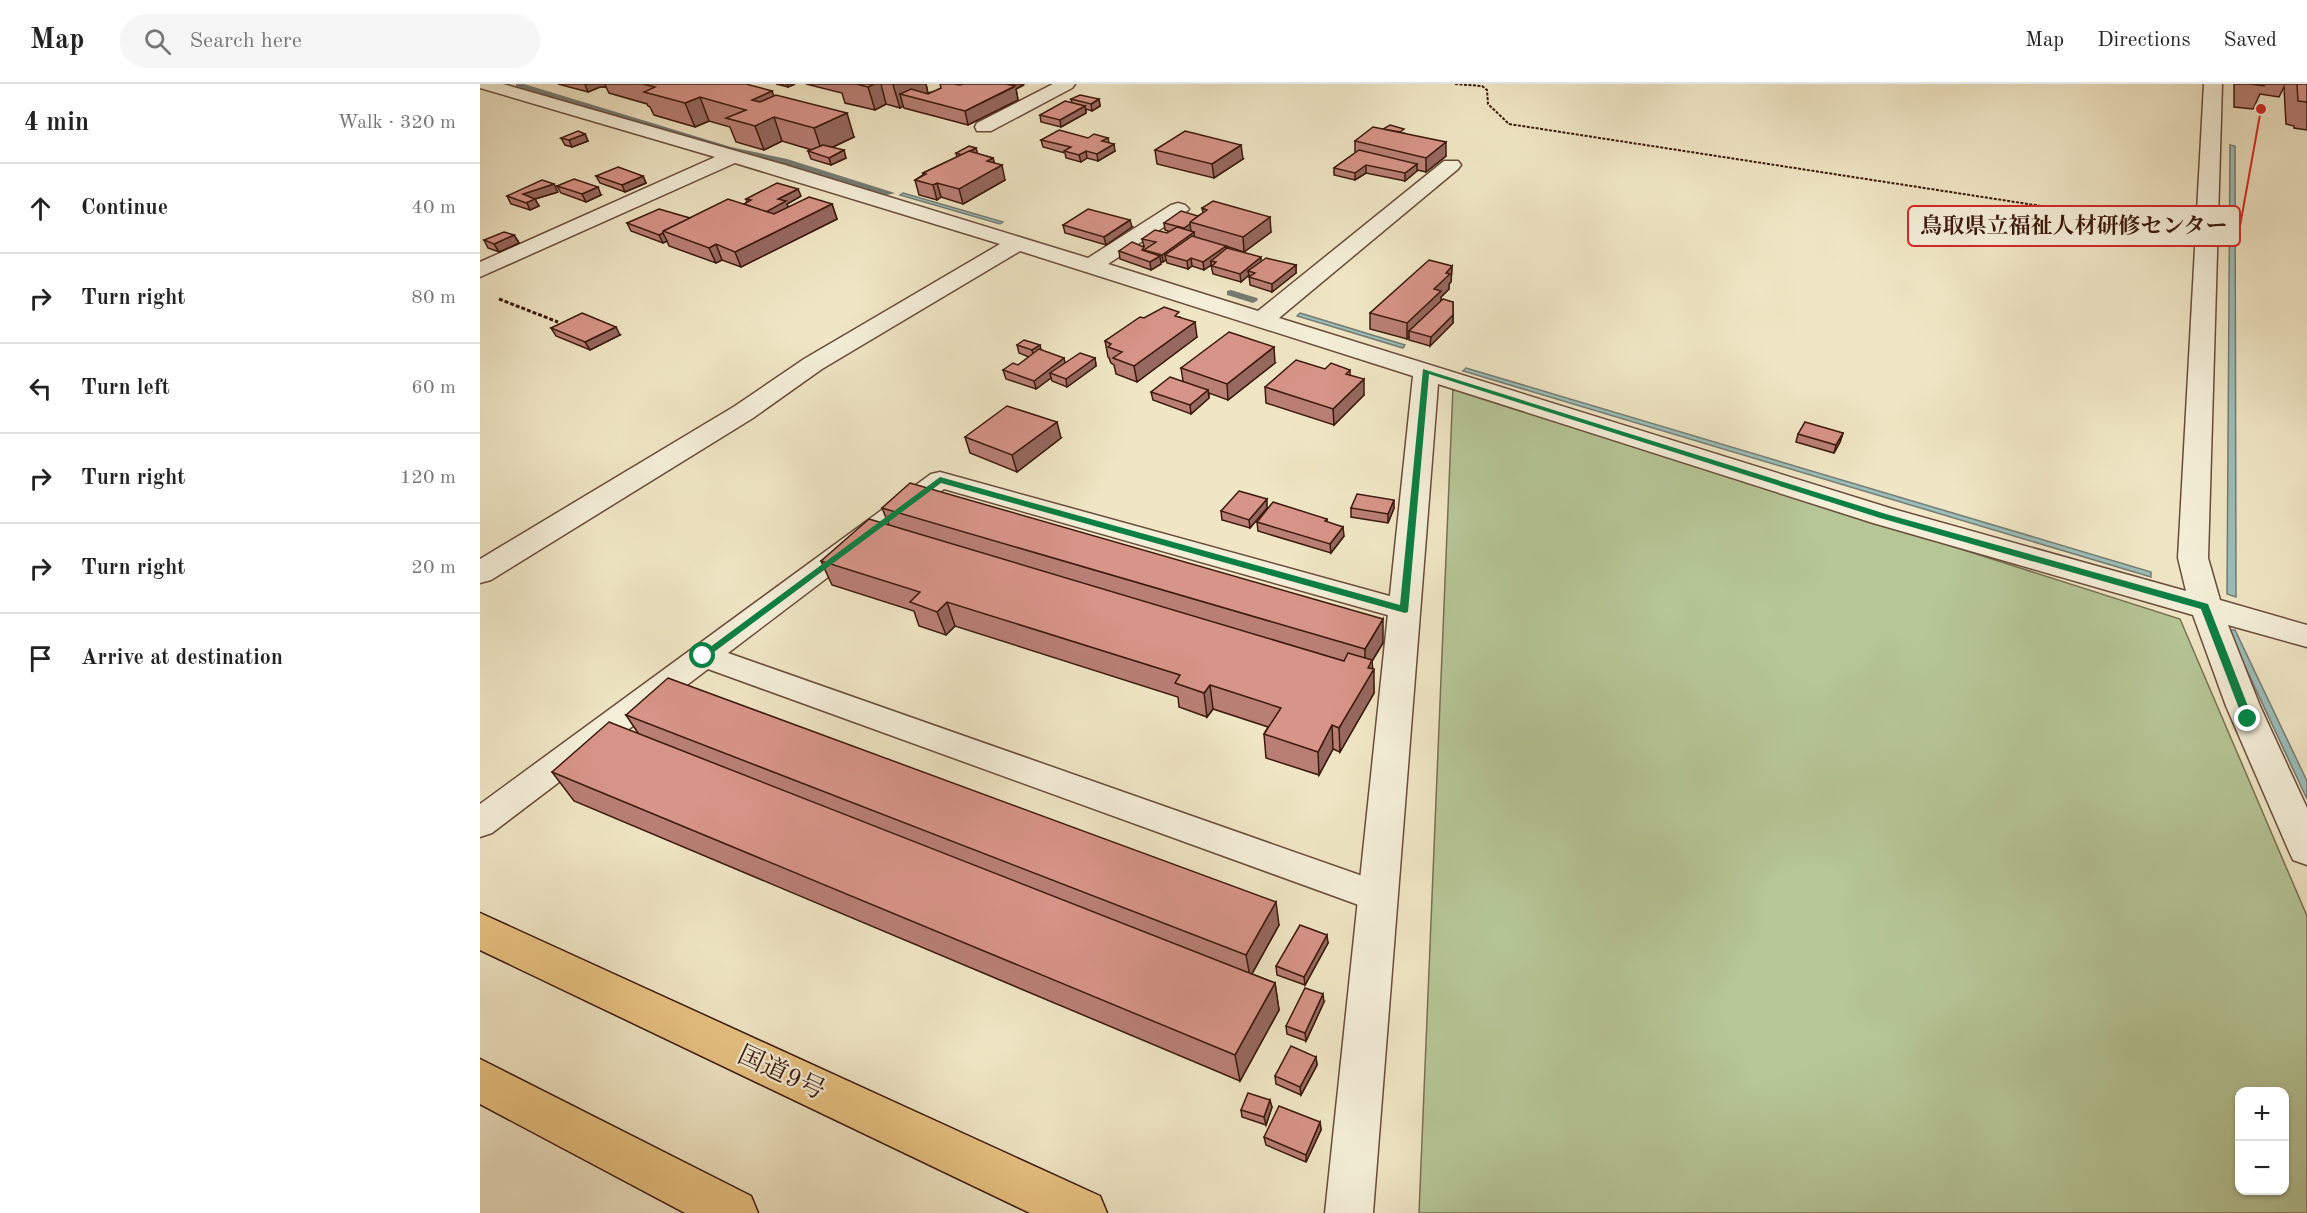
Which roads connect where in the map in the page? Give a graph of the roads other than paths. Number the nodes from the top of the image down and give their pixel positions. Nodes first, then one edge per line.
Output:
1 (1066, 84) edge
2 (2212, 84) edge
3 (495, 85) edge
4 (984, 127) edge
5 (731, 157) junction
6 (1451, 165) dead end
7 (1178, 209) dead end
8 (1018, 243) junction
9 (1090, 266) junction
10 (480, 270) edge
11 (1263, 319) junction
12 (1426, 371) junction
13 (480, 573) edge
14 (2205, 607) junction
15 (1405, 610) junction
16 (2307, 636) edge
17 (703, 656) junction
18 (480, 823) edge
19 (2307, 849) edge
20 (1378, 897) junction
21 (480, 931) edge
22 (480, 1080) edge
23 (734, 1213) edge
24 (1083, 1213) edge
25 (1349, 1213) edge

1 - 4 street
2 - 14 street
3 - 5 street
5 - 8 street
5 - 10 street
6 - 11 street
7 - 9 street
8 - 9 street
8 - 13 street
9 - 11 street
11 - 12 street
12 - 14 street
12 - 15 street
14 - 16 street
14 - 19 street
15 - 17 lane
15 - 20 street
17 - 18 lane
17 - 20 lane
20 - 25 street
21 - 24 highway, 国道9号
22 - 23 highway

